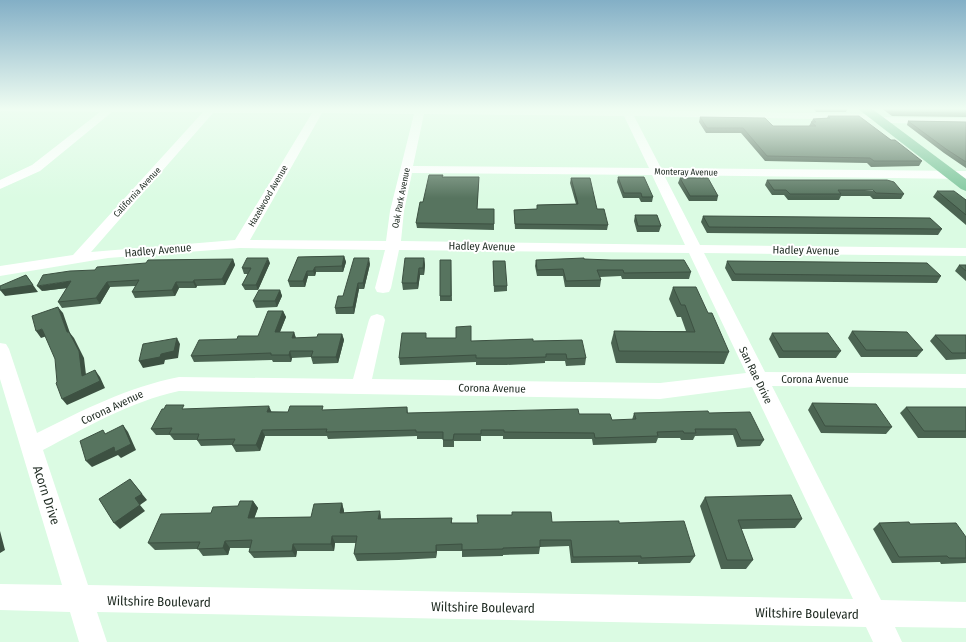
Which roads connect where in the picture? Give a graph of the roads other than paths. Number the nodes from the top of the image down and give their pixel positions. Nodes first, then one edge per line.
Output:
1 (73, 138) edge
2 (186, 138) edge
3 (302, 138) edge
4 (413, 138) edge
5 (640, 138) edge
6 (903, 138) edge
7 (406, 169) junction
8 (656, 172) junction
9 (951, 175) junction
10 (966, 175) edge
11 (0, 185) edge
12 (966, 186) edge
13 (240, 244) junction
14 (393, 245) junction
15 (694, 249) junction
16 (966, 252) edge
17 (78, 258) junction
18 (0, 271) edge
19 (383, 288) dead end
20 (377, 320) dead end
21 (0, 349) edge
22 (758, 379) junction
23 (966, 381) edge
24 (362, 387) junction
25 (31, 446) junction
26 (0, 597) edge
27 (80, 600) junction
28 (874, 614) junction
29 (966, 615) edge
30 (92, 642) edge
31 (888, 642) edge

1 - 11 street
2 - 17 street, California Avenue
3 - 13 street, Hazelwood Avenue
4 - 7 street, Oak Park Avenue
5 - 8 street, San Rae Drive
6 - 9 main road
7 - 8 street, Monteray Avenue
7 - 14 street, Oak Park Avenue
8 - 9 street, Monteray Avenue
8 - 15 street, San Rae Drive
9 - 10 street, Monteray Avenue
9 - 12 main road
13 - 14 street, Hadley Avenue
13 - 17 street, Hadley Avenue
14 - 15 street, Hadley Avenue
14 - 19 street, Oak Park Avenue
15 - 16 street, Hadley Avenue
15 - 22 street, San Rae Drive
17 - 18 street, Hadley Avenue
20 - 24 street
21 - 25 street, Acorn Drive
22 - 23 street, Corona Avenue
22 - 24 street, Corona Avenue
22 - 28 street, San Rae Drive
24 - 25 street, Corona Avenue
25 - 27 street, Acorn Drive
26 - 27 street, Wiltshire Boulevard
27 - 28 street, Wiltshire Boulevard
27 - 30 street, Acorn Drive
28 - 29 street, Wiltshire Boulevard
28 - 31 street, San Rae Drive

